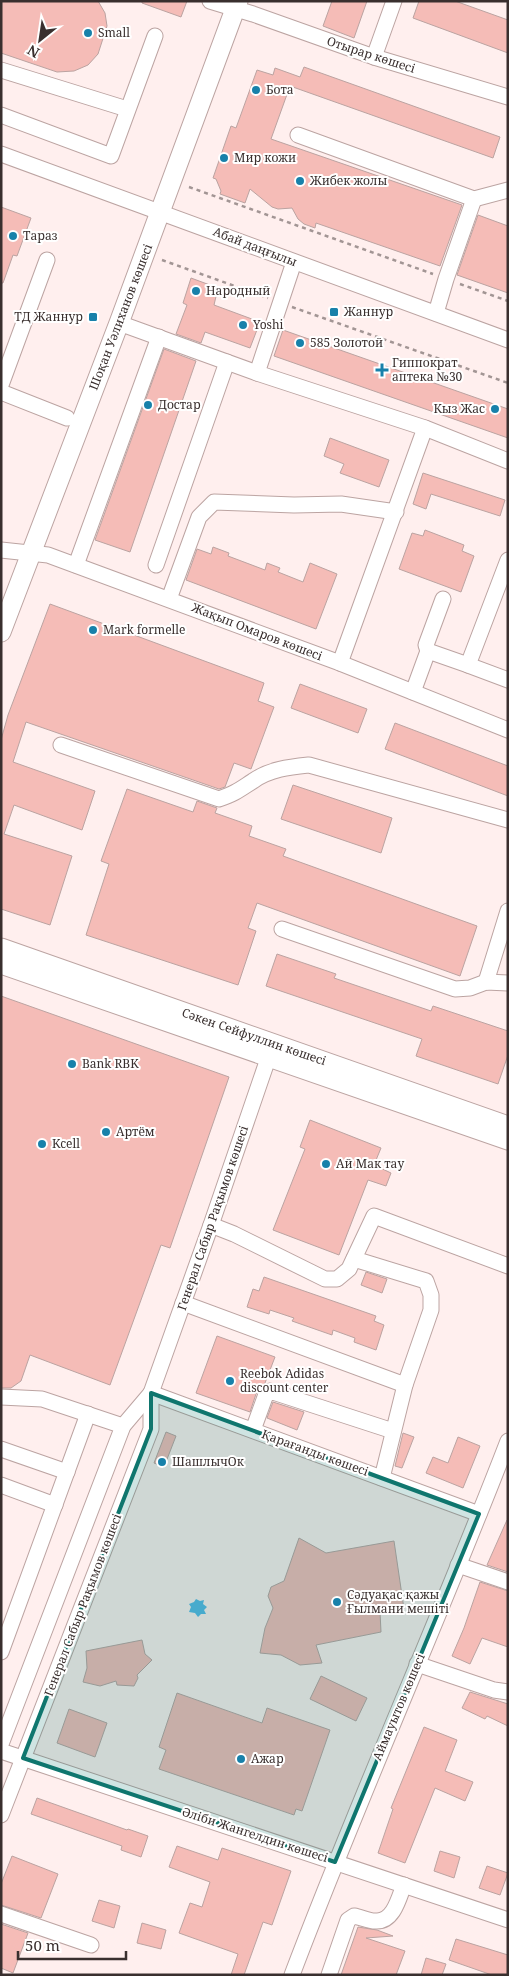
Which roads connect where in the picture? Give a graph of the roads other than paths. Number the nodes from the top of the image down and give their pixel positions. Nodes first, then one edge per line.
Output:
1 (394, 1) edge
2 (214, 2) edge
3 (237, 5) edge
4 (155, 36) dead end
5 (374, 57) junction
6 (1, 70) edge
7 (508, 97) edge
8 (127, 109) junction
9 (1, 115) edge
10 (298, 135) dead end
11 (1, 154) edge
12 (508, 190) edge
13 (474, 199) junction
14 (160, 211) junction
15 (47, 260) dead end
16 (294, 262) junction
17 (436, 313) junction
18 (119, 323) junction
19 (159, 338) junction
20 (508, 340) edge
21 (227, 362) junction
22 (257, 373) junction
23 (1, 385) edge
24 (1, 392) edge
25 (67, 418) dead end
26 (425, 428) junction
27 (508, 461) edge
28 (396, 512) junction
29 (1, 550) edge
30 (31, 552) junction
31 (508, 560) edge
32 (76, 565) junction
33 (156, 565) dead end
34 (169, 599) junction
35 (444, 599) dead end
36 (1, 632) edge
37 (428, 651) junction
38 (340, 663) junction
39 (468, 665) junction
40 (508, 680) edge
41 (413, 692) junction
42 (508, 730) edge
43 (61, 745) dead end
44 (508, 820) edge
45 (508, 912) edge
46 (282, 929) dead end
47 (1, 948) edge
48 (1, 964) edge
49 (486, 982) junction
50 (508, 982) edge
51 (271, 1051) junction
52 (508, 1126) edge
53 (508, 1140) edge
54 (211, 1225) junction
55 (354, 1259) junction
56 (508, 1266) edge
57 (183, 1303) junction
58 (404, 1385) junction
59 (151, 1393) junction
60 (1, 1397) edge
61 (88, 1414) junction
62 (123, 1426) junction
63 (253, 1430) junction
64 (393, 1431) junction
65 (508, 1441) edge
66 (1, 1449) edge
67 (67, 1472) junction
68 (382, 1478) junction
69 (1, 1485) edge
70 (55, 1505) junction
71 (479, 1514) junction
72 (458, 1565) junction
73 (508, 1582) edge
74 (1, 1652) edge
75 (417, 1664) junction
76 (508, 1692) edge
77 (1, 1744) edge
78 (1, 1751) edge
79 (23, 1758) junction
80 (1, 1815) edge
81 (334, 1862) junction
82 (404, 1885) junction
83 (1, 1914) edge
84 (508, 1920) edge
85 (91, 1945) dead end
86 (292, 1975) edge
87 (329, 1975) edge

1 - 5 street
2 - 3 street, Отырар көшесі
3 - 5 street, Отырар көшесі
3 - 14 main road, Шоқан Уәлиханов көшесі
4 - 8 street
5 - 7 street, Отырар көшесі
6 - 8 street
8 - 9 street
10 - 13 street
11 - 14 street, Абай даңғылы
12 - 13 street
13 - 17 street
14 - 16 street, Абай даңғылы
14 - 18 main road, Шоқан Уәлиханов көшесі
15 - 23 street
16 - 17 street, Абай даңғылы
16 - 22 street
17 - 20 street, Абай даңғылы
18 - 19 street
18 - 30 main road, Шоқан Уәлиханов көшесі
19 - 21 street
19 - 32 street
21 - 22 street
21 - 33 street
22 - 26 street
24 - 25 street
26 - 27 street
26 - 28 street
28 - 34 street
28 - 38 street
29 - 30 street, Жақып Омаров көшесі
30 - 32 street, Жақып Омаров көшесі
30 - 36 main road, Шоқан Уәлиханов көшесі
31 - 39 street
32 - 34 street, Жақып Омаров көшесі
34 - 38 street, Жақып Омаров көшесі
35 - 37 street
37 - 39 street
37 - 41 street
38 - 41 street, Жақып Омаров көшесі
39 - 40 street
41 - 42 street, Жақып Омаров көшесі
43 - 44 street
45 - 49 street
46 - 49 street
47 - 51 main road, Сәкен Сейфуллин көшесі
48 - 51 main road, Сәкен Сейфуллин көшесі
49 - 50 street
51 - 52 main road, Сәкен Сейфуллин көшесі
51 - 53 main road, Сәкен Сейфуллин көшесі
51 - 54 street, Генерал Сабыр Рақымов көшесі
54 - 55 street
54 - 57 street, Генерал Сабыр Рақымов көшесі
55 - 56 street
55 - 58 street
57 - 58 street
57 - 59 street, Генерал Сабыр Рақымов көшесі
58 - 64 street
59 - 62 street, Генерал Сабыр Рақымов көшесі
59 - 63 street, Қарағанды көшесі
59 - 79 street, Генерал Сабыр Рақымов көшесі
60 - 61 street
61 - 62 street
61 - 67 street
62 - 77 street, Генерал Сабыр Рақымов көшесі
63 - 64 street
63 - 68 street, Қарағанды көшесі
64 - 68 street
65 - 71 street, Аймауытов көшесі
66 - 67 street
67 - 70 street
68 - 71 street, Қарағанды көшесі
69 - 70 street
70 - 74 street
71 - 72 street, Аймауытов көшесі
72 - 73 street
72 - 75 street, Аймауытов көшесі
75 - 76 street
75 - 81 street, Аймауытов көшесі
78 - 79 street, Әліби Жангелдин көшесі
79 - 80 street, Генерал Сабыр Рақымов көшесі
79 - 81 street, Әліби Жангелдин көшесі
81 - 82 street, Әліби Жангелдин көшесі
81 - 86 street, Аймауытов көшесі
82 - 84 street, Әліби Жангелдин көшесі
82 - 87 street
83 - 85 street

